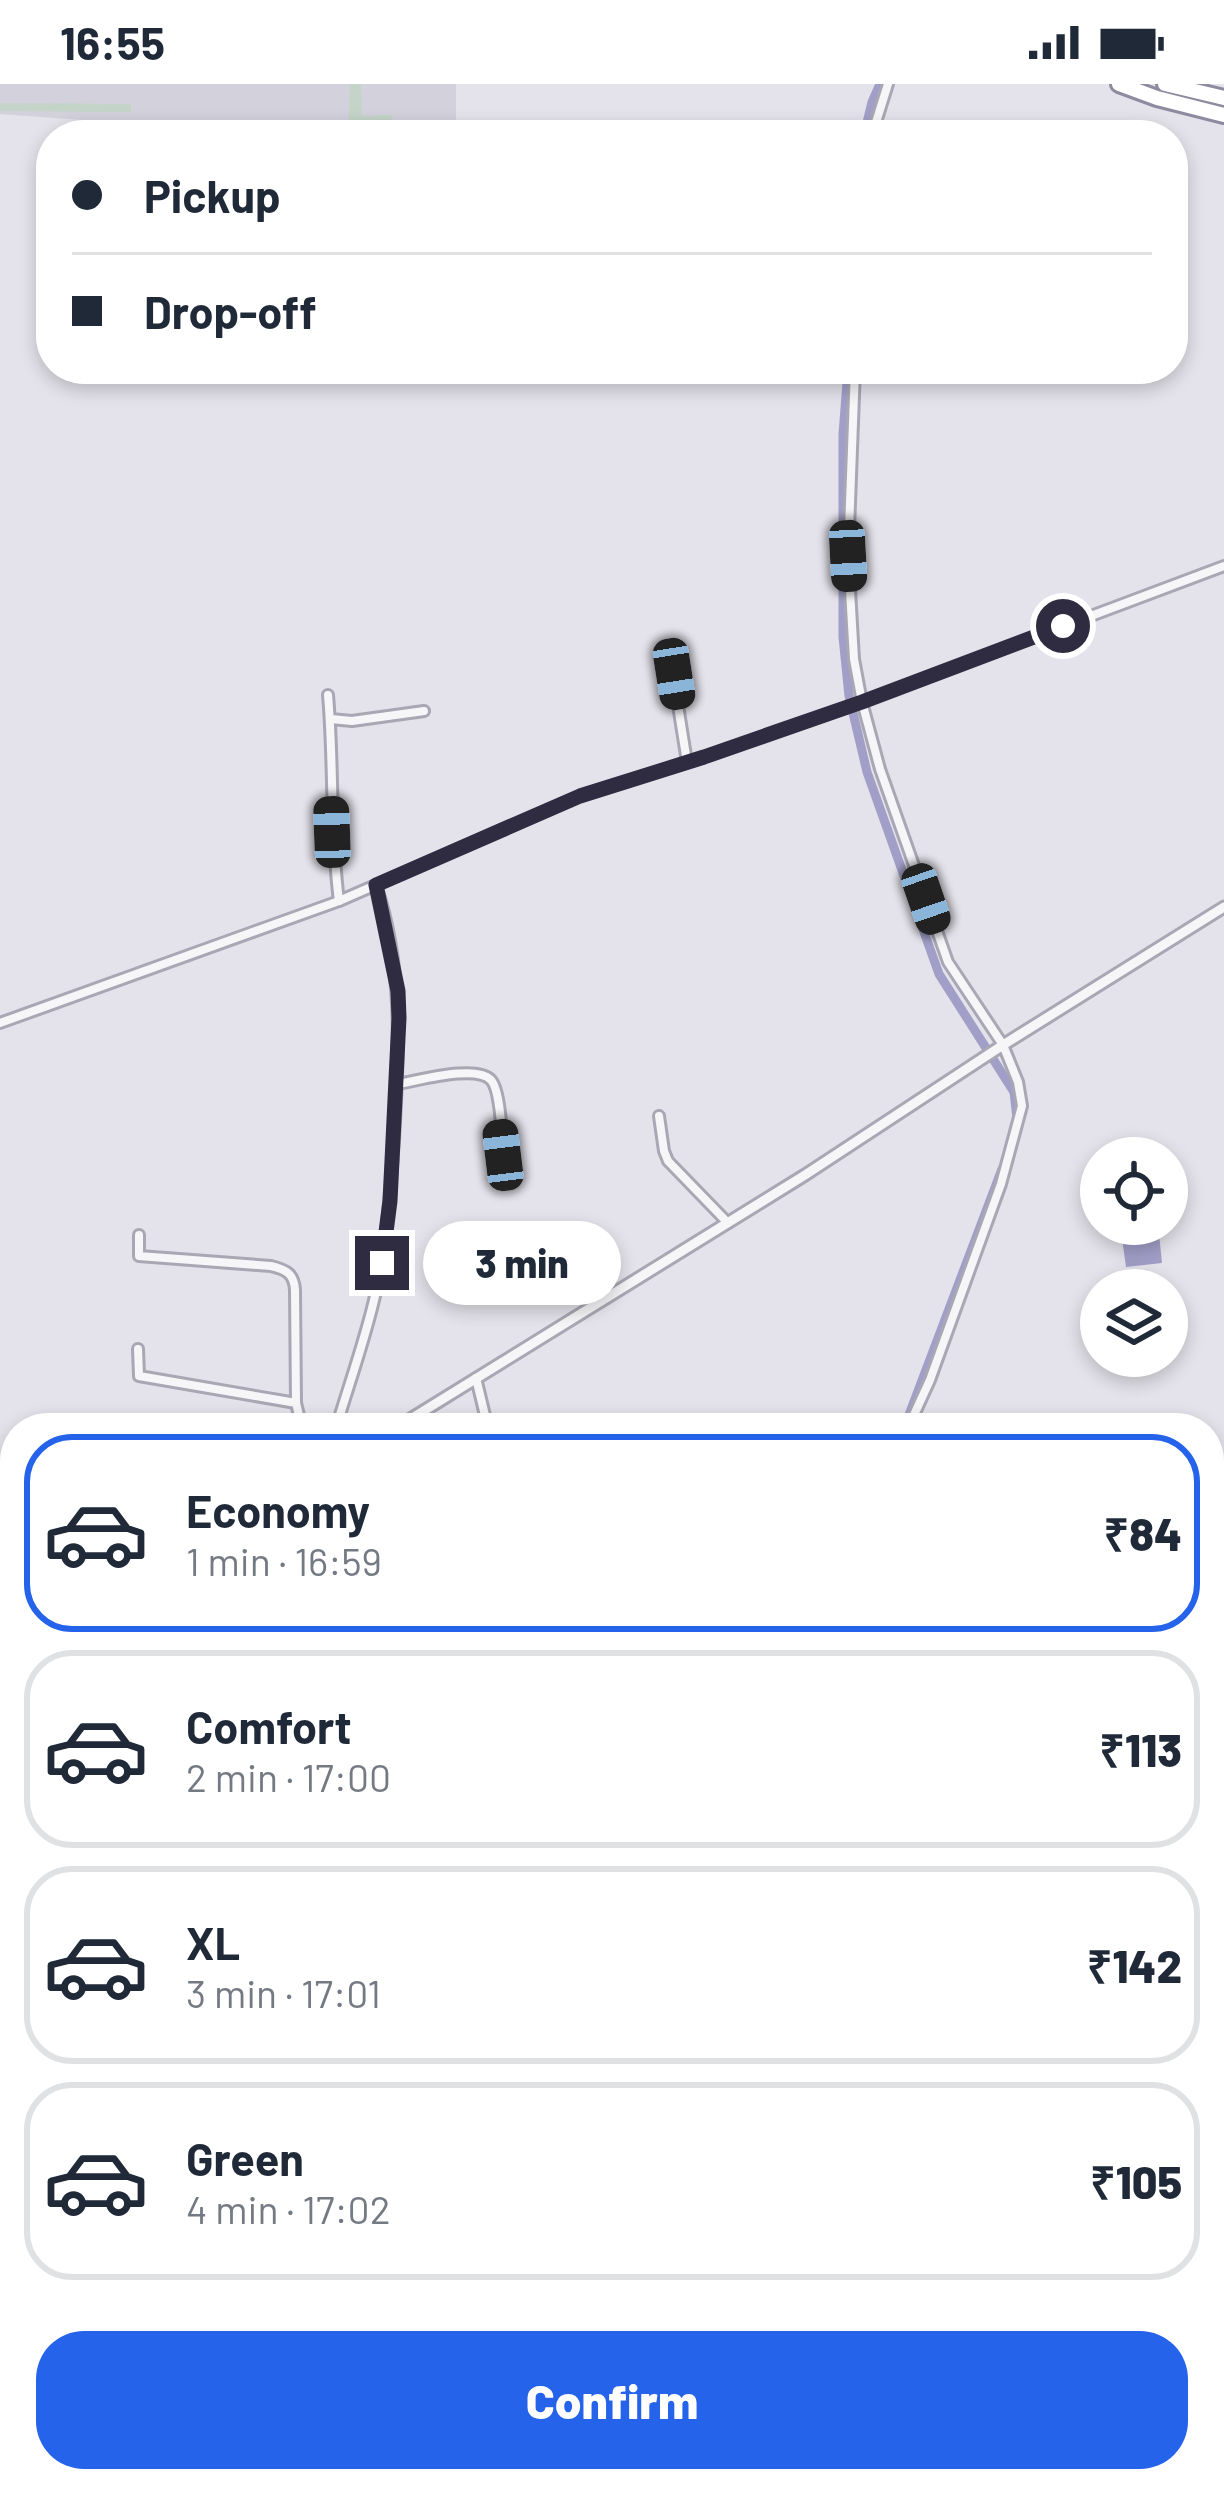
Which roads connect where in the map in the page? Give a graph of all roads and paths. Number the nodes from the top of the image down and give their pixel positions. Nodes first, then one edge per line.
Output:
1 (888, 84) edge
2 (1119, 84) edge
3 (1165, 84) edge
4 (1224, 98) edge
5 (1224, 115) edge
6 (877, 120) edge
7 (854, 384) edge
8 (1224, 566) edge
9 (674, 674) dead end
10 (328, 694) dead end
11 (855, 704) junction
12 (424, 711) dead end
13 (331, 719) junction
14 (687, 762) junction
15 (376, 885) junction
16 (339, 901) junction
17 (1224, 907) edge
18 (0, 1024) edge
19 (995, 1050) junction
20 (398, 1084) junction
21 (659, 1115) dead end
22 (503, 1155) dead end
23 (728, 1223) junction
24 (139, 1235) dead end
25 (138, 1349) dead end
26 (476, 1378) junction
27 (296, 1403) junction
28 (298, 1413) edge
29 (340, 1413) edge
30 (420, 1413) edge
31 (484, 1413) edge
32 (915, 1413) edge

1 - 6 street
2 - 5 highway
3 - 4 highway
7 - 11 street
8 - 11 street
9 - 14 street
10 - 13 street
11 - 14 street
11 - 19 street
12 - 13 street
13 - 16 street
14 - 15 street
15 - 16 street
15 - 20 street
16 - 18 street
17 - 19 street
19 - 23 street
19 - 32 street
20 - 22 street
20 - 29 street
21 - 23 street
23 - 26 street
24 - 27 street
25 - 27 street
26 - 30 street
26 - 31 street
27 - 28 street

